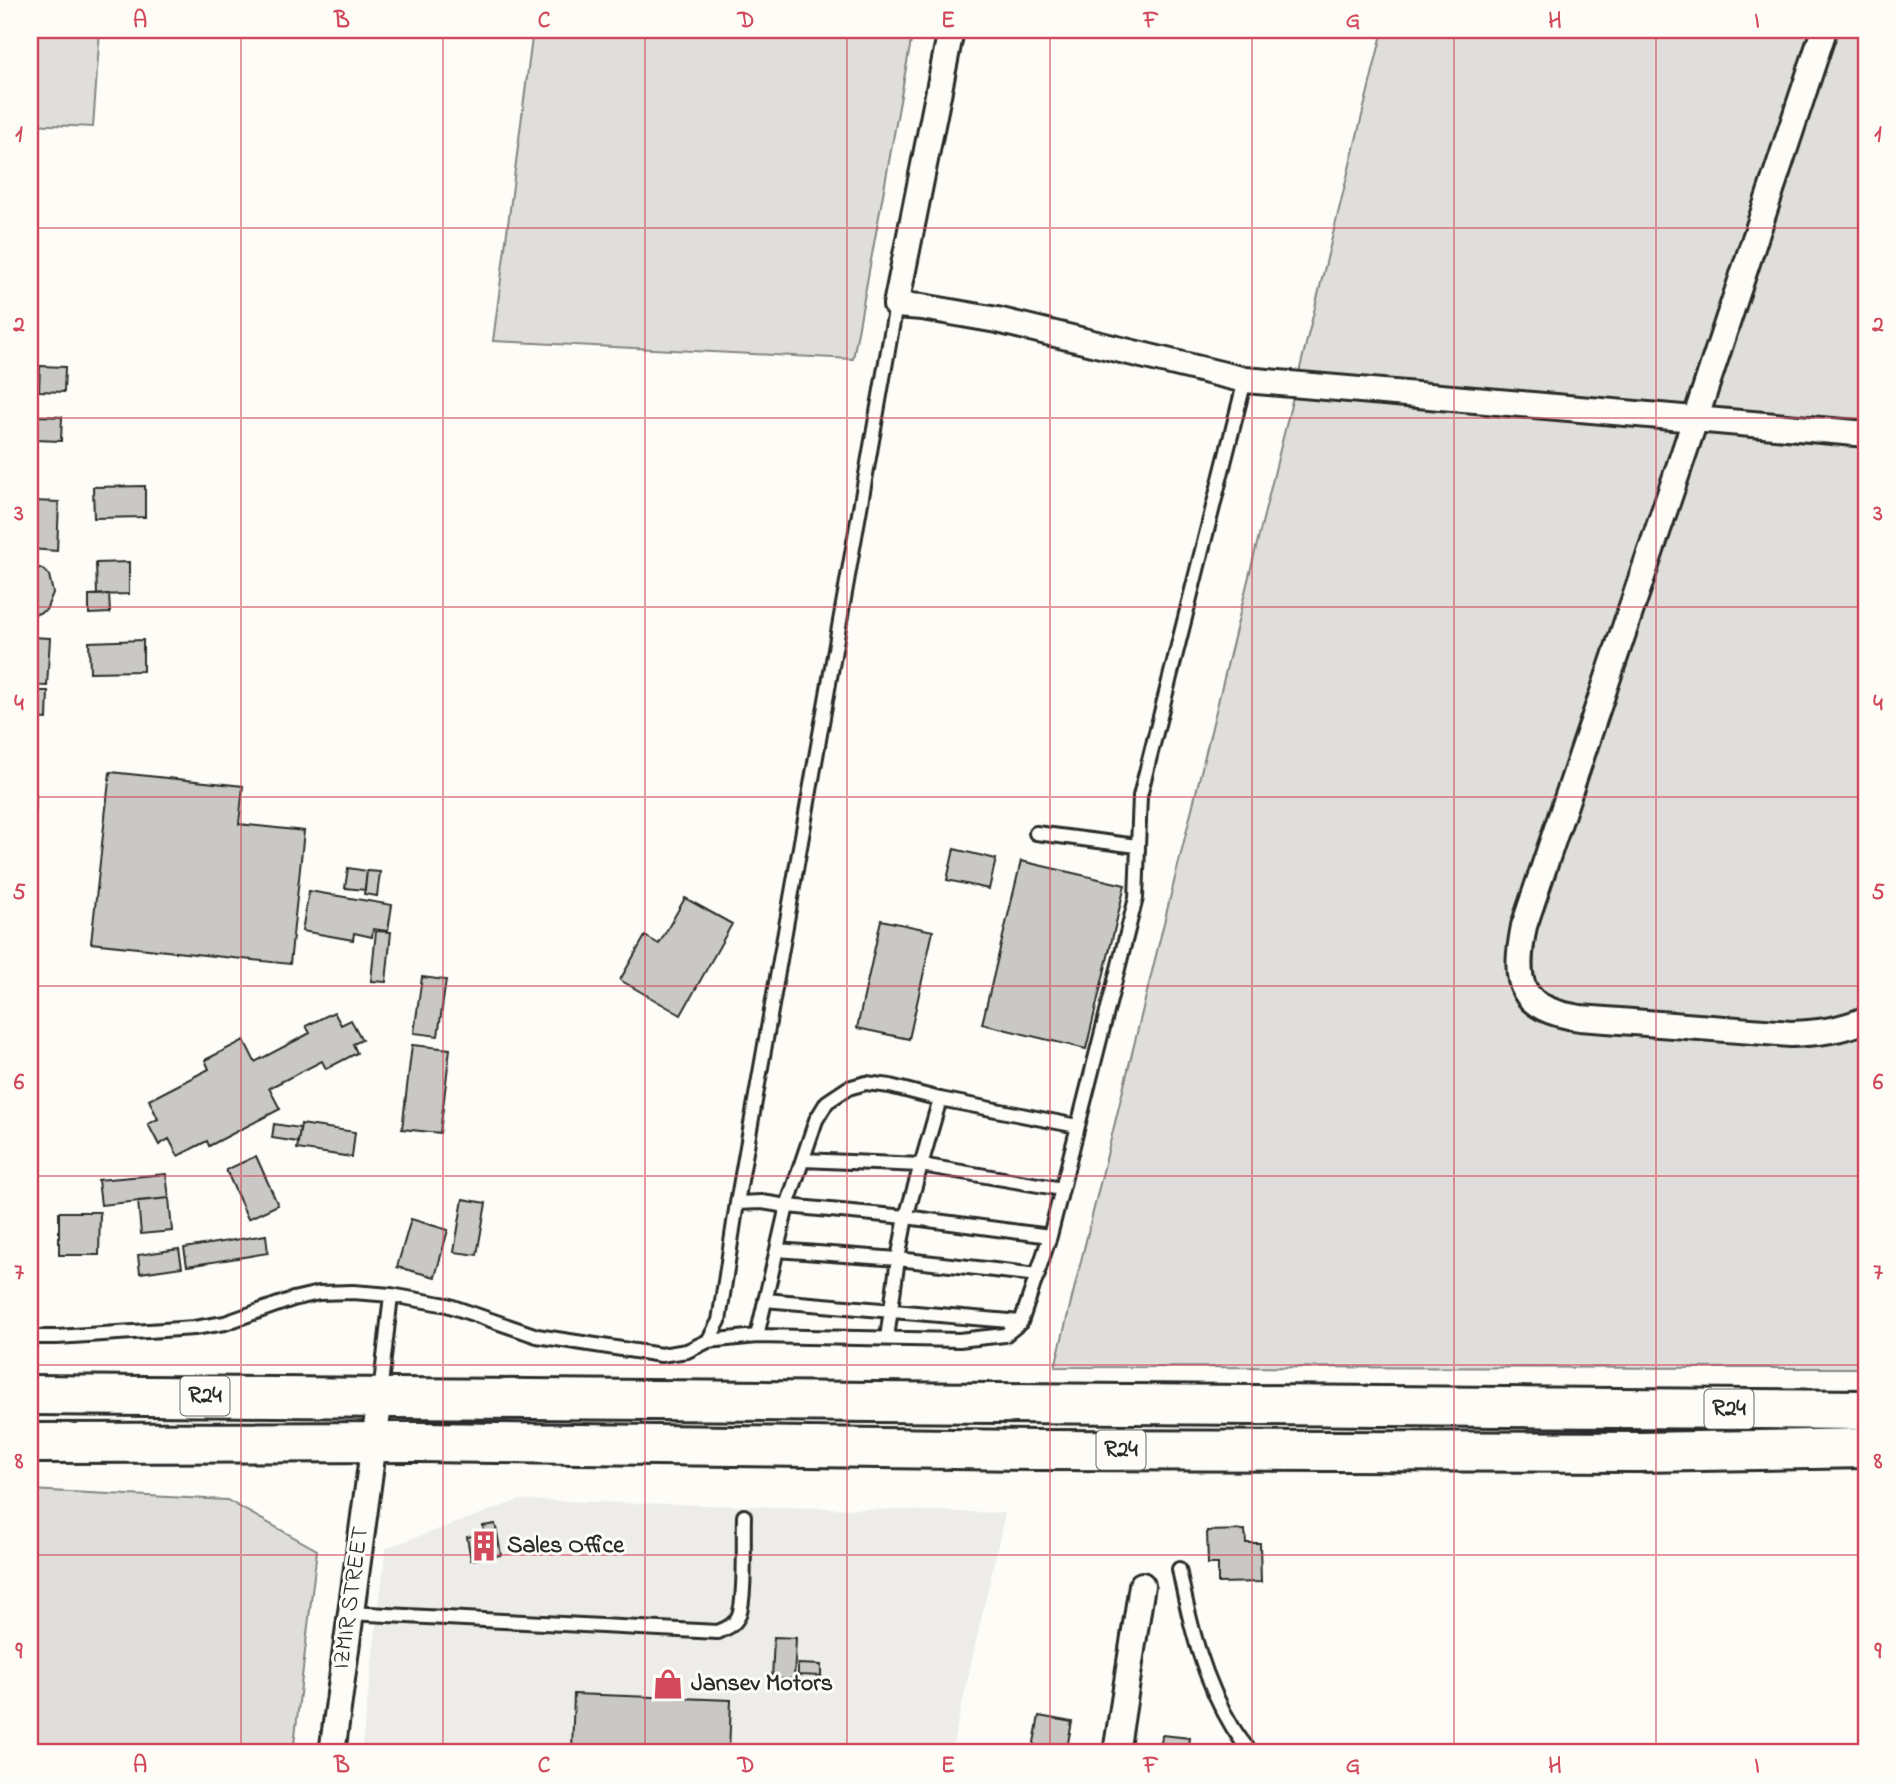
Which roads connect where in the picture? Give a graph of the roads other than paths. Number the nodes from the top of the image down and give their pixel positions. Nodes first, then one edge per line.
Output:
1 (951, 30) edge
2 (1824, 30) edge
3 (896, 304) junction
4 (1245, 380) junction
5 (1695, 420) junction
6 (1867, 434) edge
7 (1036, 833) dead end
8 (1137, 846) junction
9 (1867, 1019) edge
10 (940, 1099) junction
11 (1077, 1126) junction
12 (803, 1160) junction
13 (921, 1165) junction
14 (1062, 1189) junction
15 (737, 1203) junction
16 (787, 1206) junction
17 (906, 1217) junction
18 (1050, 1237) junction
19 (777, 1250) junction
20 (898, 1259) junction
21 (1038, 1275) junction
22 (391, 1295) junction
23 (765, 1300) junction
24 (892, 1310) junction
25 (1021, 1322) junction
26 (757, 1336) junction
27 (30, 1337) edge
28 (887, 1338) junction
29 (708, 1341) junction
30 (30, 1395) edge
31 (380, 1398) junction
32 (1867, 1410) edge
33 (374, 1442) junction
34 (30, 1443) edge
35 (1867, 1448) edge
36 (744, 1516) dead end
37 (1180, 1569) dead end
38 (1142, 1585) dead end
39 (349, 1613) junction
40 (332, 1753) edge
41 (1116, 1753) edge
42 (1253, 1753) edge

1 - 3 street
2 - 5 street
3 - 4 street
3 - 15 lane
4 - 5 street
4 - 8 lane
5 - 6 street
5 - 9 street
7 - 8 lane
8 - 11 lane
10 - 11 lane
10 - 12 lane
10 - 13 lane
11 - 14 lane
12 - 13 lane
12 - 16 lane
13 - 14 lane
13 - 17 lane
14 - 18 lane
15 - 16 lane
15 - 29 lane
16 - 17 lane
16 - 19 lane
17 - 18 lane
17 - 20 lane
18 - 21 lane
19 - 20 lane
19 - 23 lane
20 - 21 lane
20 - 24 lane
21 - 25 lane
22 - 27 lane
22 - 29 lane
22 - 31 lane
23 - 24 lane
23 - 26 lane
24 - 25 lane
24 - 28 lane
25 - 28 lane
26 - 28 lane
26 - 29 lane
30 - 31 main road, R24
31 - 32 main road, R24
31 - 33 street, IZMIR STREET
33 - 34 main road, R24
33 - 35 main road, R24
33 - 39 street, IZMIR STREET
36 - 39 lane
37 - 42 lane
38 - 41 street
39 - 40 street, IZMIR STREET

